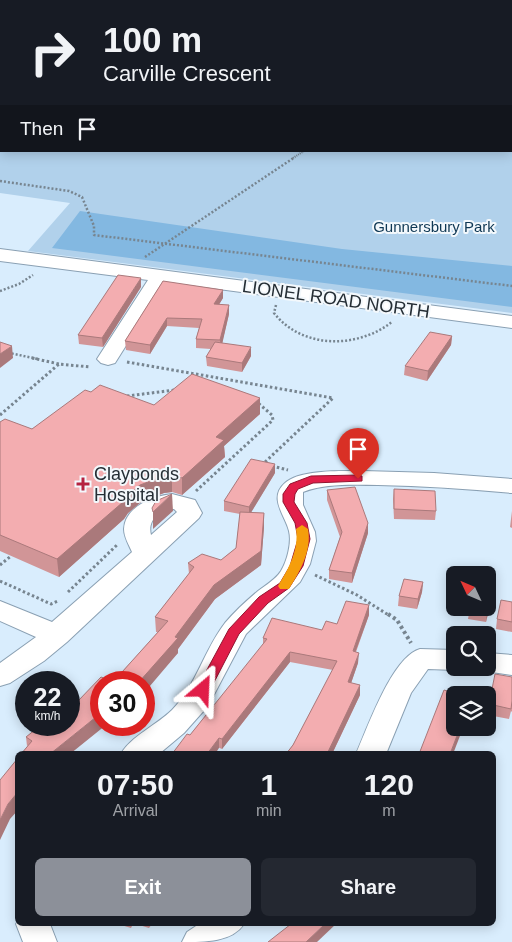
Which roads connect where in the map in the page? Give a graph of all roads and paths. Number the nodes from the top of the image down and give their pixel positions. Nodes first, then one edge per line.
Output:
1 (302, 152) edge
2 (0, 181) edge
3 (165, 243) junction
4 (0, 255) edge
5 (44, 261) junction
6 (160, 276) junction
7 (512, 286) edge
8 (0, 291) edge
9 (283, 292) junction
10 (400, 307) junction
11 (512, 322) edge
12 (0, 351) edge
13 (108, 359) junction
14 (59, 364) junction
15 (180, 389) edge
16 (124, 397) edge
17 (253, 400) edge
18 (0, 415) edge
19 (301, 482) junction
20 (512, 486) edge
21 (189, 494) dead end
22 (120, 542) dead end
23 (145, 553) dead end
24 (11, 556) edge
25 (0, 565) edge
26 (296, 566) junction
27 (0, 581) edge
28 (0, 610) edge
29 (57, 635) junction
30 (420, 659) junction
31 (446, 660) edge
32 (496, 664) edge
33 (512, 665) edge
34 (0, 676) edge
35 (140, 751) edge
36 (372, 751) edge
37 (34, 926) edge
38 (224, 926) edge
39 (40, 942) edge
40 (200, 942) edge

1 - 3 path
2 - 3 path
3 - 7 path
4 - 5 street, LIONEL ROAD NORTH
5 - 6 street, LIONEL ROAD NORTH
5 - 8 path
6 - 9 street, LIONEL ROAD NORTH
6 - 13 street
9 - 10 street, LIONEL ROAD NORTH
9 - 10 path
10 - 11 street, LIONEL ROAD NORTH
12 - 14 path
13 - 14 path
13 - 19 path
14 - 18 path
15 - 16 path
17 - 21 path
19 - 20 street
19 - 26 street
22 - 27 path
23 - 29 street
24 - 25 path
26 - 30 path
26 - 35 street
28 - 29 street
29 - 34 street
30 - 31 street
30 - 36 street
32 - 33 street
37 - 39 street
38 - 40 street

